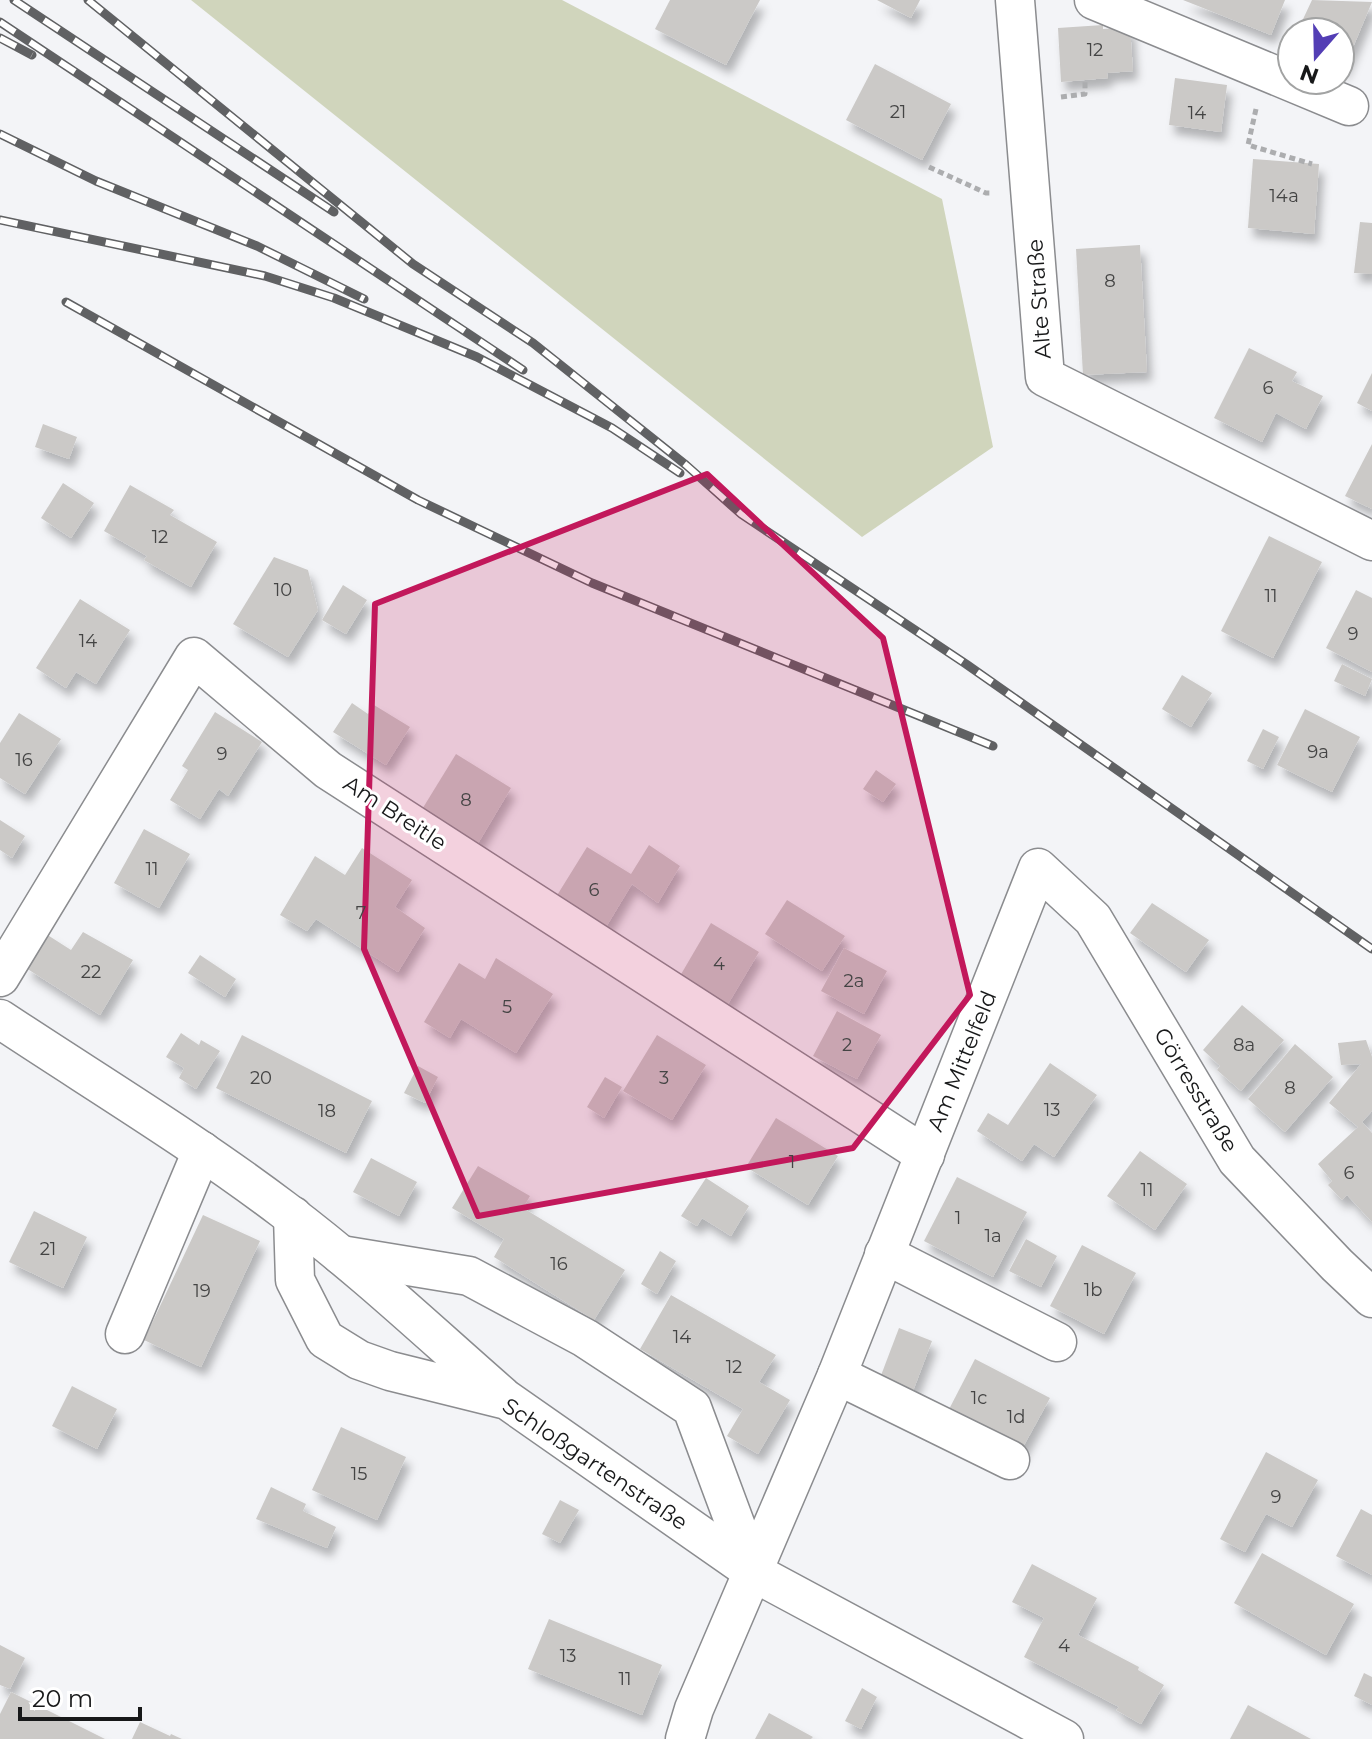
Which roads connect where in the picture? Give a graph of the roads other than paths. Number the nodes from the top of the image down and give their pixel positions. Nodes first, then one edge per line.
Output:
1 (1015, 0) edge
2 (1094, 0) edge
3 (1349, 106) dead end
4 (1372, 541) edge
5 (1038, 868) joint
6 (0, 977) edge
7 (0, 1019) edge
8 (202, 1151) junction
9 (925, 1155) junction
10 (293, 1216) junction
11 (884, 1254) junction
12 (341, 1255) junction
13 (1372, 1298) edge
14 (125, 1334) dead end
15 (1057, 1342) dead end
16 (837, 1375) junction
17 (507, 1400) junction
18 (1010, 1460) dead end
19 (753, 1572) junction
20 (685, 1739) edge
21 (1064, 1739) edge

1 - 4 street, Alte Straße
2 - 3 street
5 - 9 street, Am Mittelfeld
5 - 13 street, Görresstraße
6 - 9 street, Am Breitle
7 - 8 street
8 - 10 street
8 - 14 street
9 - 11 street, Am Mittelfeld
10 - 12 street
10 - 17 street, Schloßgartenstraße
11 - 15 street
11 - 16 street, Am Mittelfeld
12 - 17 street
12 - 19 street
16 - 18 street
16 - 19 street, Am Mittelfeld
17 - 19 street, Schloßgartenstraße
19 - 20 street, Am Mittelfeld
19 - 21 street, Schloßgartenstraße

